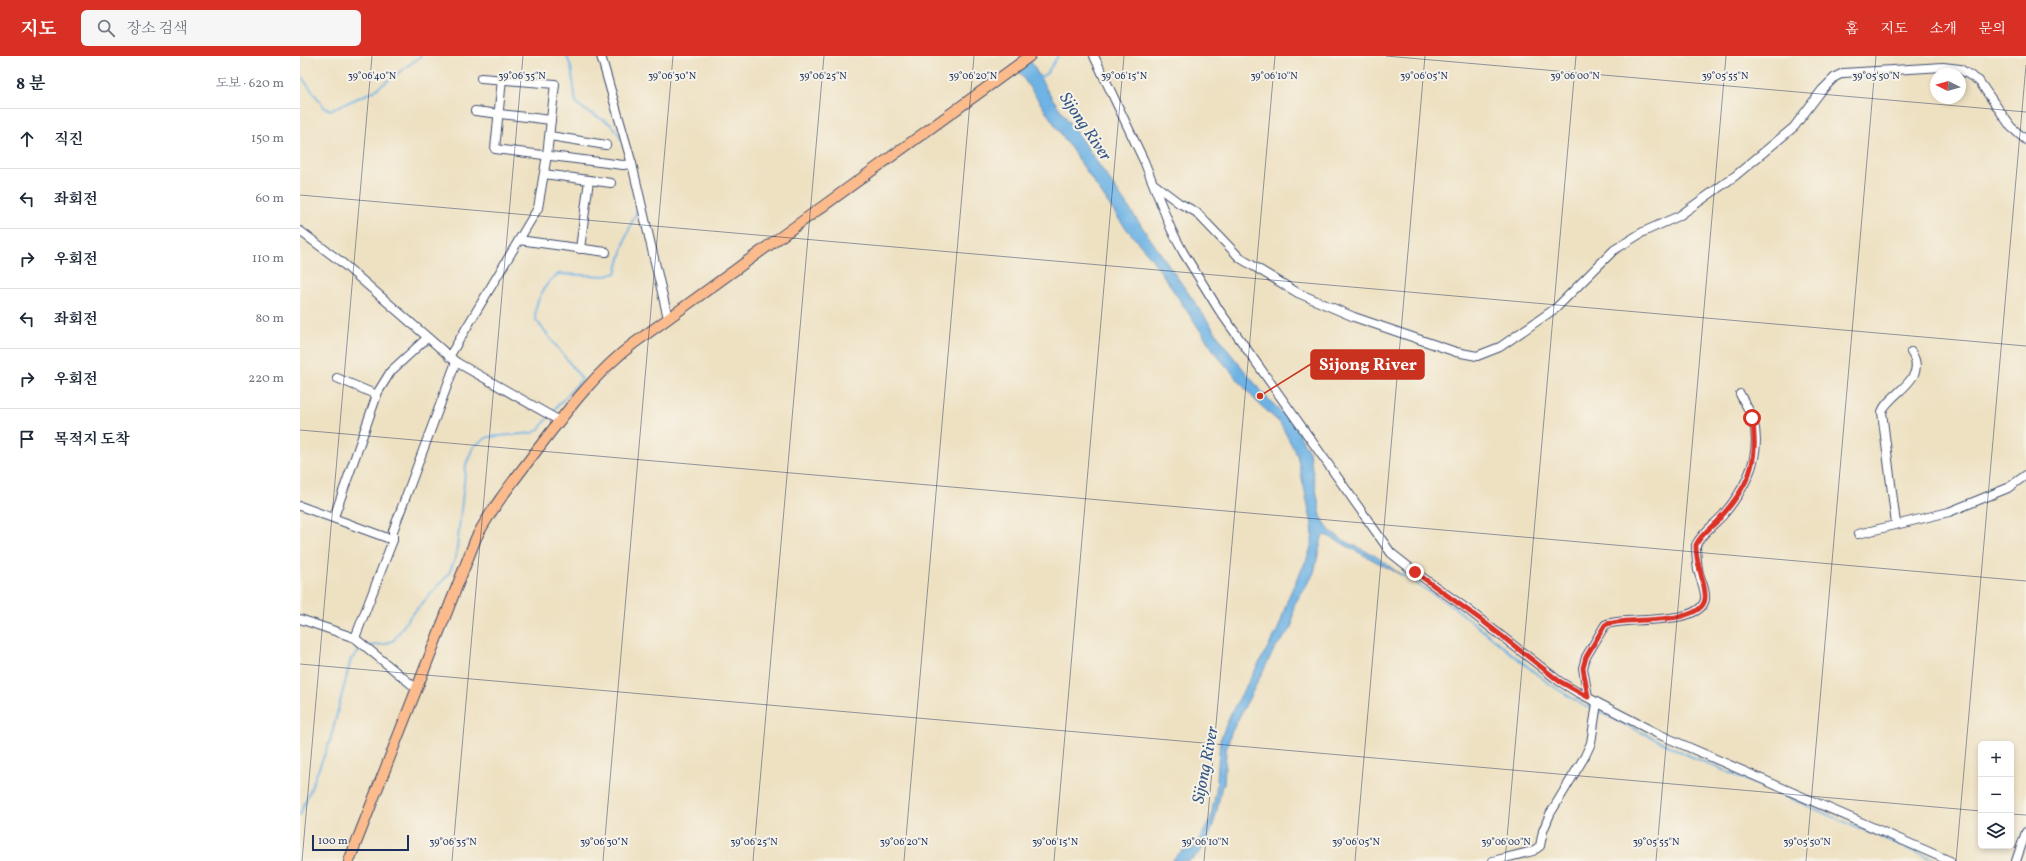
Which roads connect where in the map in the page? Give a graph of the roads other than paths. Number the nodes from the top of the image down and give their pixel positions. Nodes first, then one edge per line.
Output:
1 (601, 56) edge
2 (1030, 56) edge
3 (1094, 56) edge
4 (481, 78) dead end
5 (502, 80) junction
6 (474, 112) dead end
7 (498, 115) junction
8 (551, 120) junction
9 (550, 136) junction
10 (2026, 140) edge
11 (606, 145) dead end
12 (547, 156) junction
13 (632, 164) junction
14 (544, 174) junction
15 (589, 180) junction
16 (611, 183) dead end
17 (1154, 185) junction
18 (300, 231) edge
19 (519, 240) junction
20 (580, 249) junction
21 (606, 252) dead end
22 (668, 318) junction
23 (427, 338) junction
24 (1911, 352) dead end
25 (449, 357) junction
26 (456, 362) junction
27 (337, 378) dead end
28 (1740, 394) dead end
29 (377, 395) junction
30 (560, 421) junction
31 (2026, 475) edge
32 (300, 506) edge
33 (334, 518) junction
34 (1896, 524) junction
35 (1858, 534) dead end
36 (393, 540) junction
37 (300, 619) edge
38 (355, 638) junction
39 (417, 689) junction
40 (1588, 697) junction
41 (1597, 703) junction
42 (2026, 832) edge
43 (349, 861) edge
44 (1493, 861) edge
45 (1950, 861) edge
46 (2016, 861) edge

1 - 13 street
2 - 22 main road
3 - 17 street
4 - 5 street
5 - 7 street
5 - 8 street
6 - 7 street
7 - 8 street
7 - 12 street
8 - 9 street
9 - 11 street
9 - 12 street
10 - 17 street
12 - 13 street
12 - 14 street
13 - 22 street
14 - 15 street
14 - 19 street
15 - 16 street
15 - 20 street
17 - 40 street
18 - 23 street
19 - 20 street
19 - 25 street
20 - 21 street
22 - 30 main road
23 - 25 street
23 - 29 street
24 - 34 street
25 - 26 street
26 - 30 street
26 - 36 street
27 - 29 street
28 - 40 street
29 - 33 street
30 - 39 main road
31 - 34 street
32 - 33 street
33 - 36 street
34 - 35 street
36 - 38 street
37 - 38 street
38 - 39 street
39 - 43 main road
40 - 41 street
41 - 44 street
41 - 45 street
42 - 46 street

